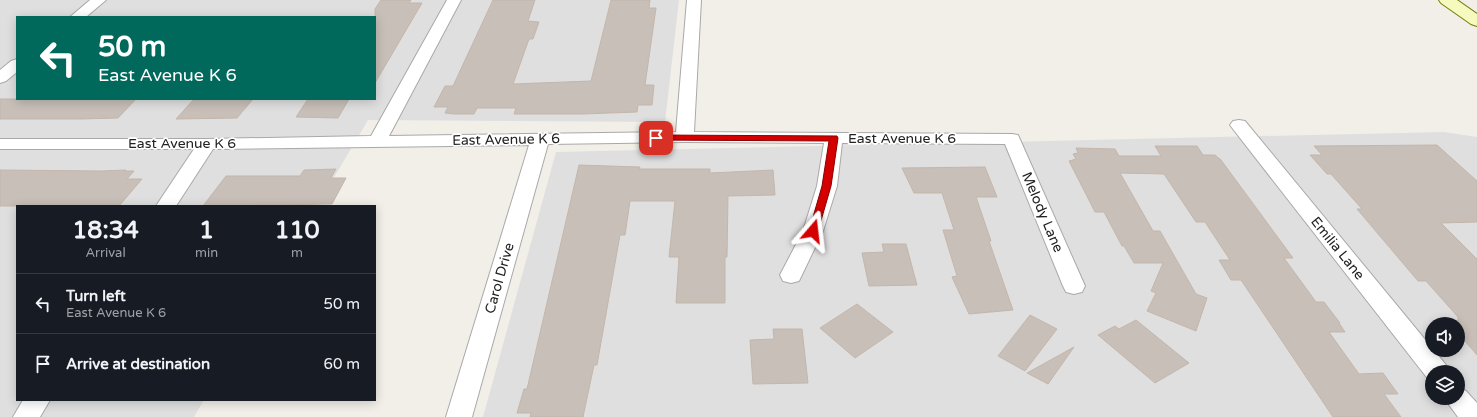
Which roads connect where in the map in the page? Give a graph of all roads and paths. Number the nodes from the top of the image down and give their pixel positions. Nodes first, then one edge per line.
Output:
1 (99, 0) edge
2 (454, 0) edge
3 (694, 0) edge
4 (1447, 0) edge
5 (78, 16) edge
6 (1477, 21) edge
7 (16, 65) edge
8 (0, 78) edge
9 (1240, 125) dead end
10 (684, 137) junction
11 (834, 138) junction
12 (540, 139) junction
13 (1012, 139) joint
14 (377, 141) junction
15 (0, 144) edge
16 (207, 144) junction
17 (167, 205) edge
18 (791, 275) dead end
19 (1074, 286) dead end
20 (1431, 365) edge
21 (36, 401) edge
22 (1463, 405) edge
23 (26, 417) edge
24 (459, 417) edge
25 (1472, 417) edge

1 - 5 street
2 - 14 street
3 - 10 street
4 - 6 street
7 - 8 street
9 - 20 street, Emilia Lane
10 - 11 street, East Avenue K 6
10 - 12 street, East Avenue K 6
11 - 13 street, East Avenue K 6
11 - 18 street
12 - 14 street, East Avenue K 6
12 - 24 street, Carol Drive
13 - 19 street, Melody Lane
14 - 16 street, East Avenue K 6
15 - 16 street, East Avenue K 6
16 - 17 street
21 - 23 street
22 - 25 street

